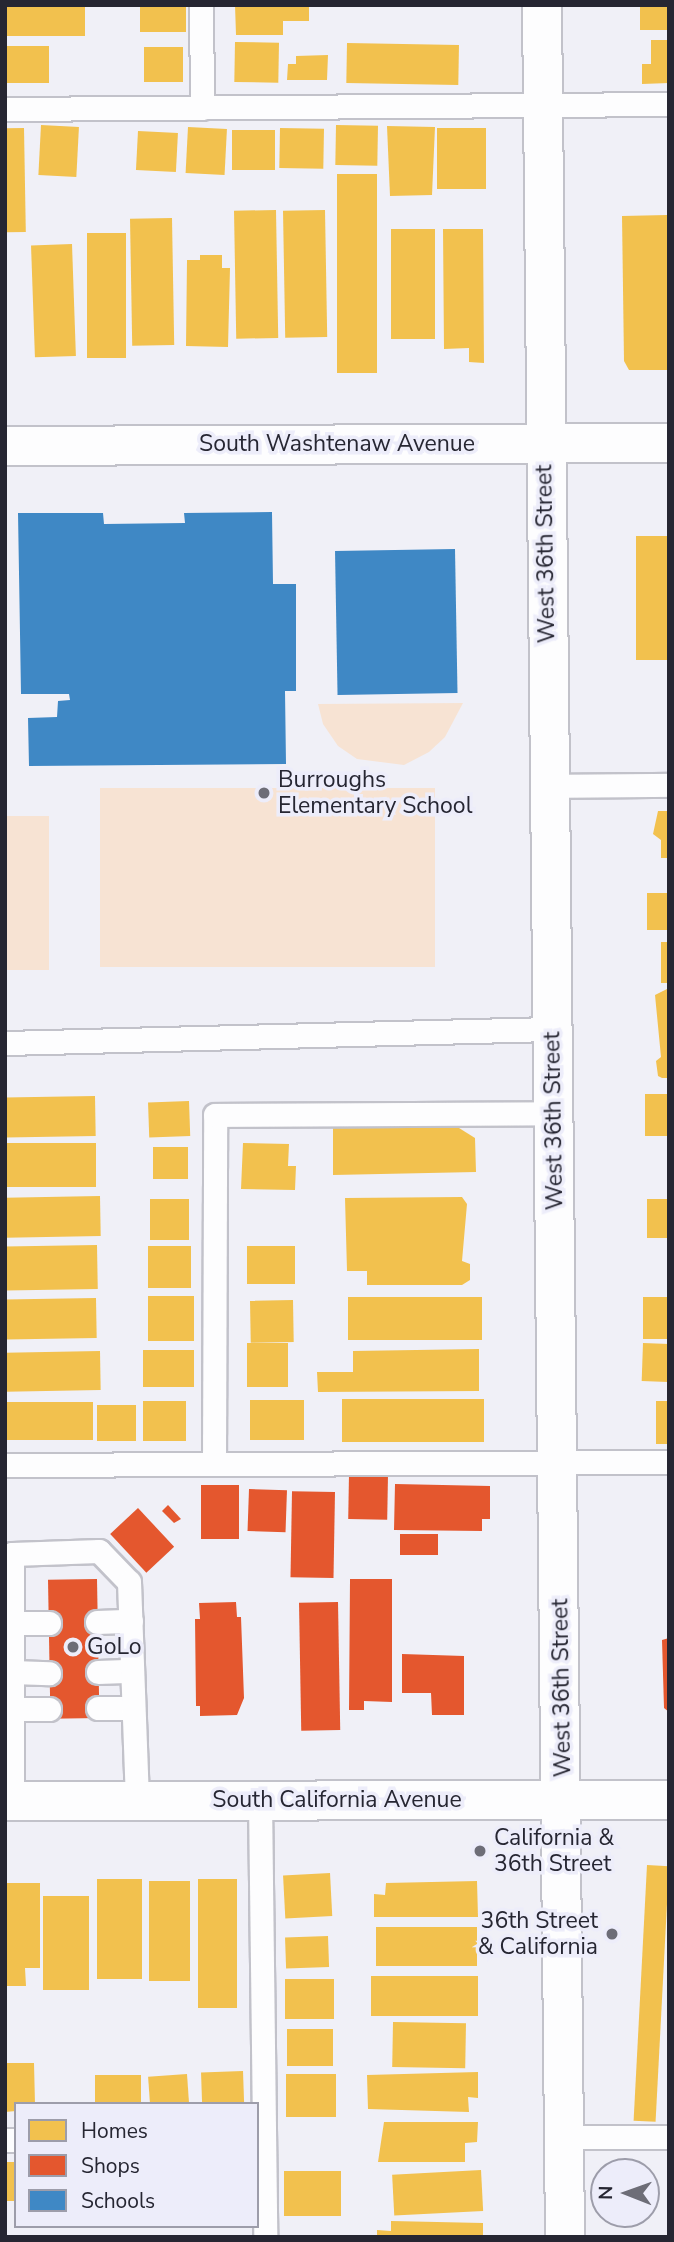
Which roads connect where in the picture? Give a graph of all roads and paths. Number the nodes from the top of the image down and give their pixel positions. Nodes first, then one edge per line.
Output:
1 (201, 5) edge
2 (542, 5) edge
3 (669, 104) edge
4 (543, 105) junction
5 (202, 108) junction
6 (5, 109) edge
7 (544, 443) junction
8 (669, 443) edge
9 (5, 446) edge
10 (669, 785) edge
11 (549, 786) junction
12 (552, 1029) junction
13 (5, 1043) edge
14 (554, 1113) junction
15 (669, 1462) edge
16 (558, 1463) junction
17 (214, 1464) junction
18 (5, 1465) edge
19 (9, 1582) edge
20 (131, 1621) junction
21 (97, 1622) dead end
22 (12, 1623) junction
23 (48, 1623) dead end
24 (132, 1671) junction
25 (98, 1672) dead end
26 (49, 1673) dead end
27 (10, 1690) edge
28 (98, 1708) dead end
29 (49, 1709) dead end
30 (133, 1709) junction
31 (260, 1800) junction
32 (564, 1800) junction
33 (669, 1800) edge
34 (9, 1801) edge
35 (136, 1801) junction
36 (565, 2137) junction
37 (669, 2137) edge
38 (261, 2140) edge
39 (265, 2237) edge
40 (565, 2237) edge

1 - 5 lane
2 - 4 street, West 36th Street
3 - 4 lane
4 - 5 lane
4 - 7 street, West 36th Street
5 - 6 lane
7 - 8 street, South Washtenaw Avenue
7 - 9 street, South Washtenaw Avenue
7 - 11 street, West 36th Street
10 - 11 lane
11 - 12 street, West 36th Street
12 - 13 lane
12 - 14 street, West 36th Street
14 - 16 street, West 36th Street
14 - 17 lane
15 - 16 lane
16 - 17 lane
16 - 32 street, West 36th Street
17 - 18 lane
19 - 20 lane
19 - 22 lane
20 - 21 lane
20 - 24 lane
22 - 23 lane
22 - 27 lane
24 - 25 lane
24 - 30 lane
26 - 27 lane
27 - 29 lane
27 - 34 lane
28 - 30 lane
30 - 35 lane
31 - 32 street, South California Avenue
31 - 35 street, South California Avenue
31 - 38 lane
32 - 33 street, South California Avenue
32 - 36 street, West 36th Street
34 - 35 street, South California Avenue
36 - 37 lane
36 - 40 street, West 36th Street
38 - 39 lane

